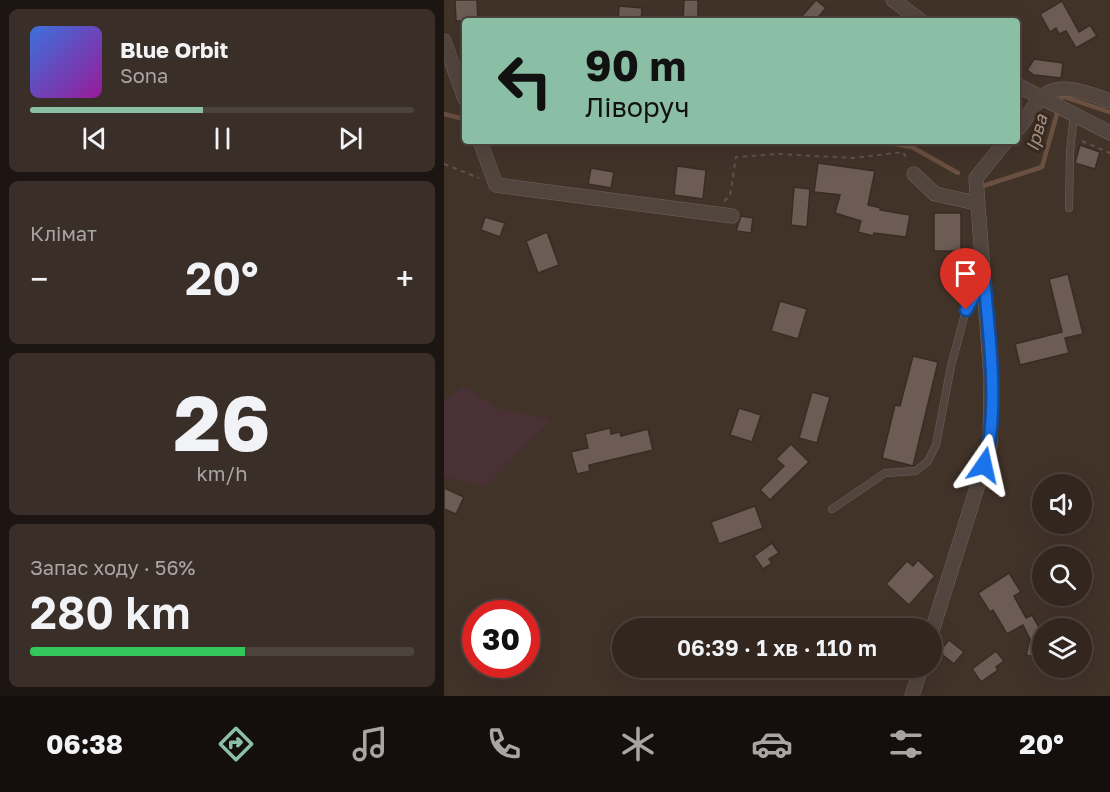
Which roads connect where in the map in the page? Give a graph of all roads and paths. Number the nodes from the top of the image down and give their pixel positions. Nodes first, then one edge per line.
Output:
1 (893, 0) edge
2 (917, 18) edge
3 (444, 41) edge
4 (1020, 87) edge
5 (462, 91) edge
6 (1110, 101) edge
7 (1057, 106) junction
8 (1020, 128) edge
9 (1110, 133) edge
10 (1072, 136) junction
11 (481, 144) edge
12 (1004, 144) edge
13 (1110, 153) edge
14 (444, 164) edge
15 (914, 174) joint
16 (496, 185) junction
17 (976, 203) junction
18 (1069, 208) dead end
19 (710, 213) junction
20 (732, 216) dead end
21 (984, 278) junction
22 (832, 509) dead end
23 (936, 618) edge
24 (918, 678) edge
25 (912, 696) edge

1 - 2 street
3 - 5 street
4 - 7 street
6 - 7 street
7 - 8 street
7 - 9 street
7 - 10 lane
10 - 13 path
10 - 18 lane
11 - 16 street
12 - 17 street
14 - 16 path
15 - 17 street
15 - 19 path
16 - 19 street
17 - 21 street
19 - 20 street
21 - 22 lane
21 - 23 street
24 - 25 street

